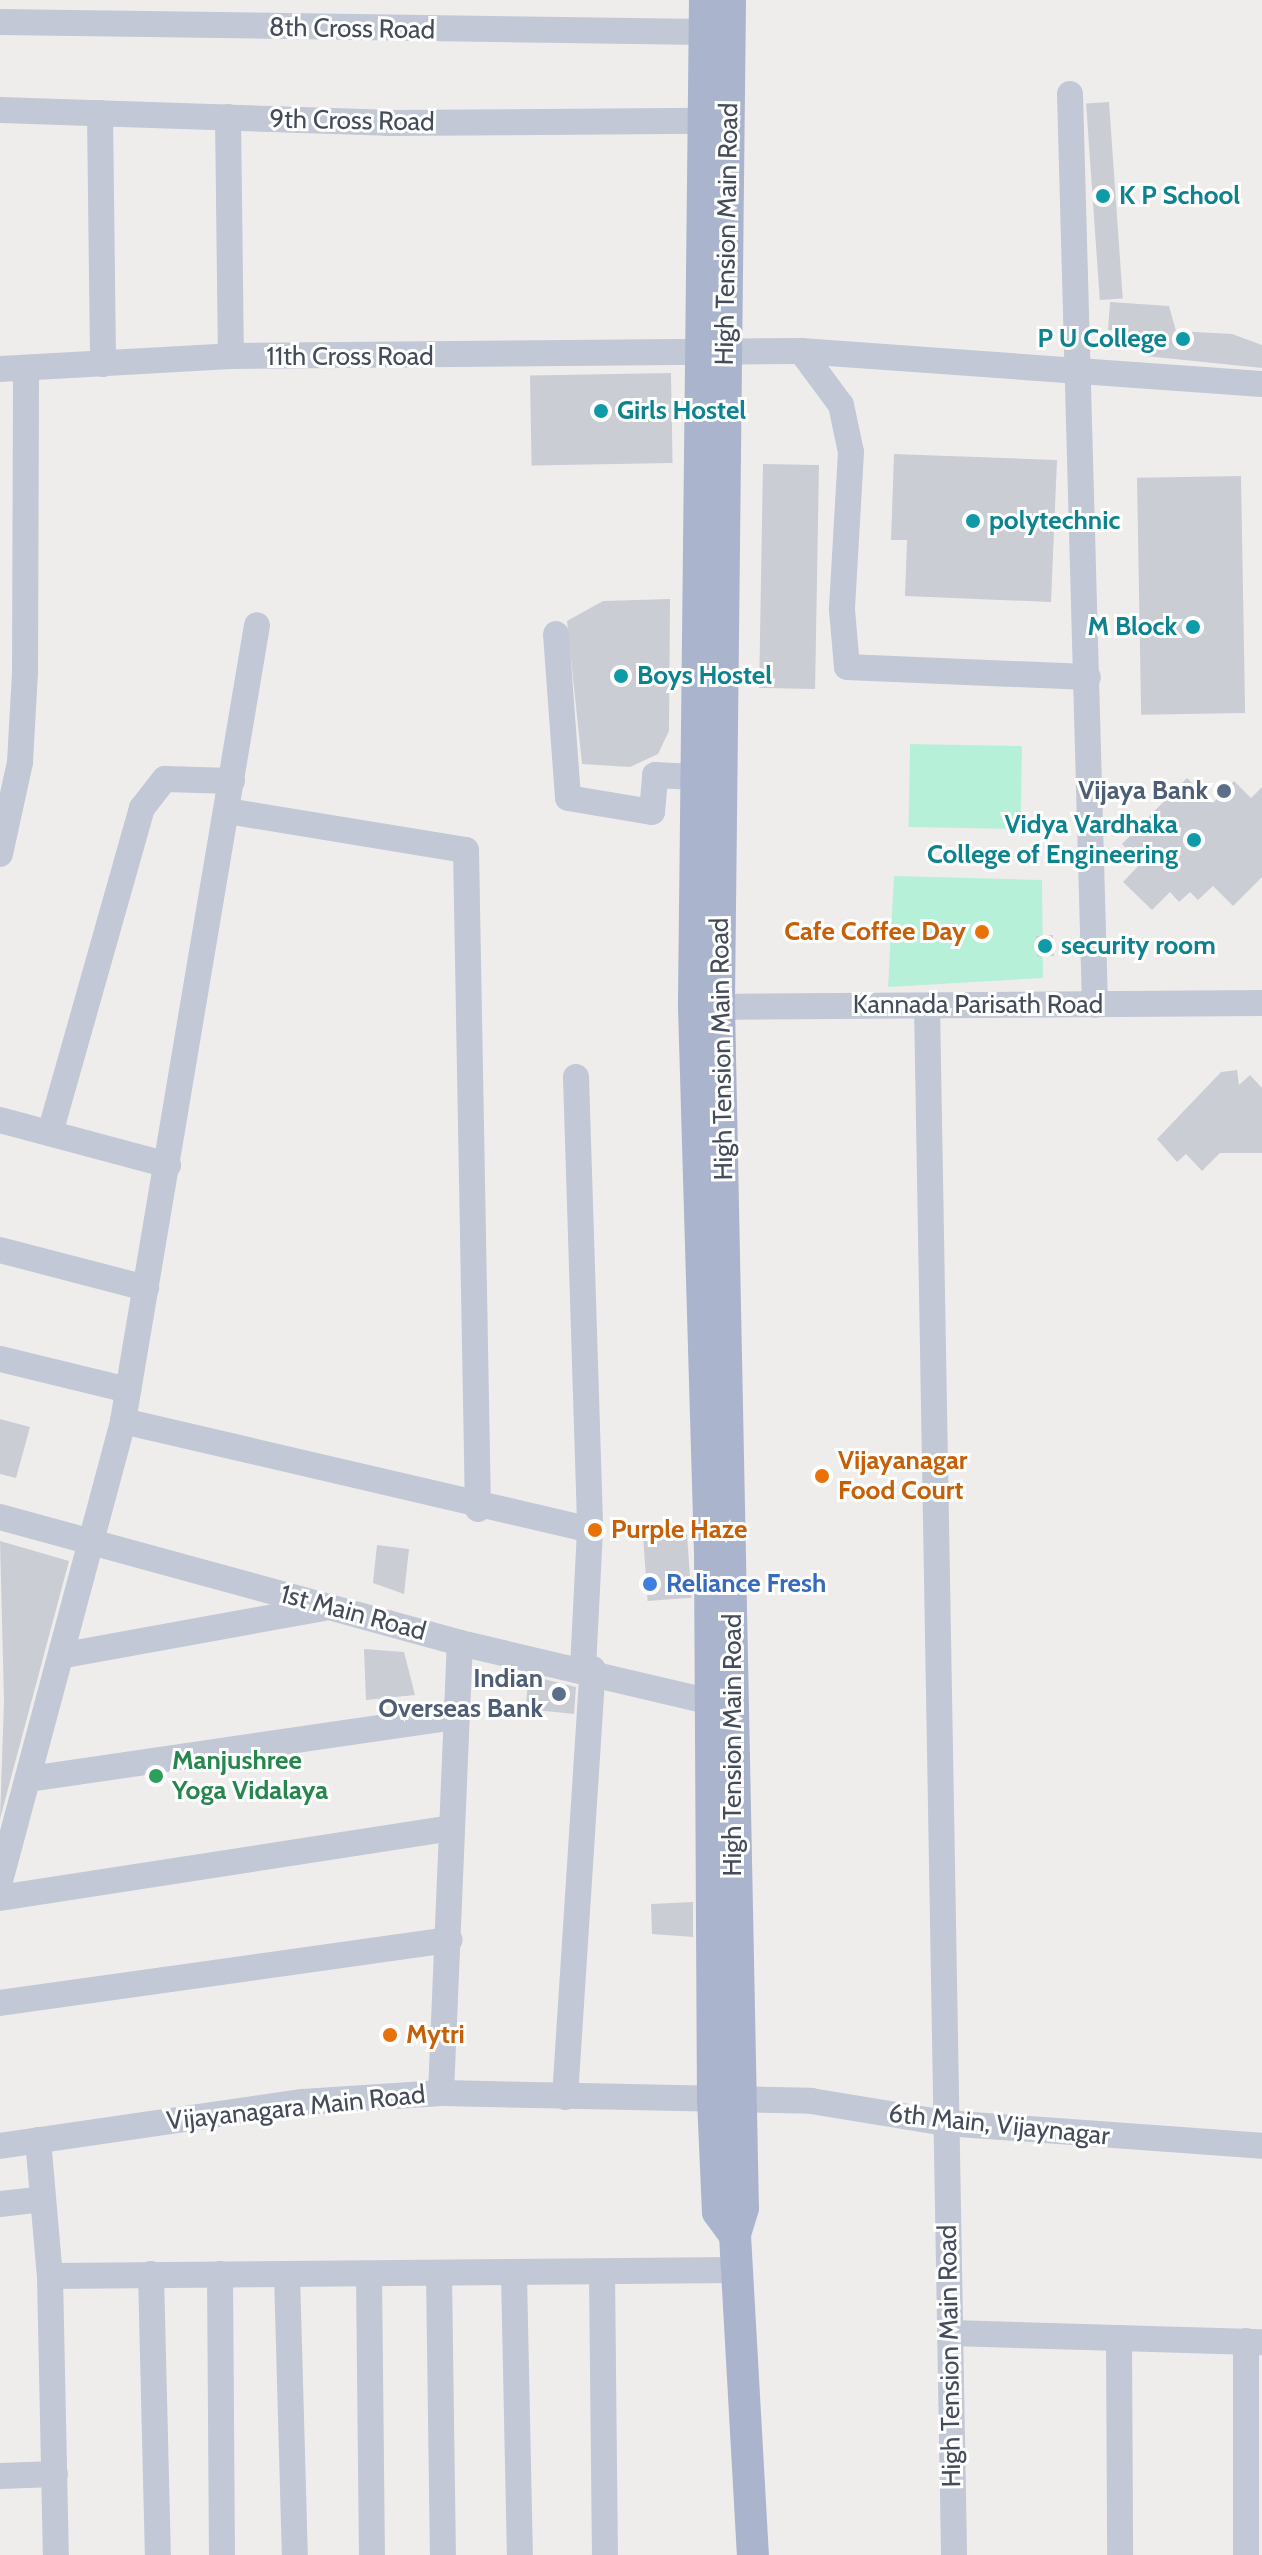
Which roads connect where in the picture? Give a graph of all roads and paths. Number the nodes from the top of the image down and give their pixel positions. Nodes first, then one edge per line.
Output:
1 (730, 0) edge
2 (705, 16) edge
3 (0, 22) edge
4 (1070, 94) dead end
5 (0, 110) edge
6 (100, 113) junction
7 (228, 117) junction
8 (704, 121) junction
9 (801, 351) junction
10 (713, 355) junction
11 (231, 356) junction
12 (103, 364) junction
13 (1081, 367) junction
14 (13, 369) edge
15 (1262, 384) edge
16 (257, 625) dead end
17 (556, 634) dead end
18 (1088, 677) junction
19 (694, 777) junction
20 (232, 781) junction
21 (227, 811) junction
22 (0, 854) edge
23 (1262, 1003) edge
24 (1095, 1005) junction
25 (707, 1006) junction
26 (927, 1006) junction
27 (576, 1077) dead end
28 (0, 1120) edge
29 (50, 1133) junction
30 (168, 1165) junction
31 (0, 1250) edge
32 (146, 1288) junction
33 (0, 1359) edge
34 (128, 1390) junction
35 (123, 1421) junction
36 (478, 1509) junction
37 (0, 1517) edge
38 (590, 1530) junction
39 (94, 1546) junction
40 (334, 1606) junction
41 (460, 1643) junction
42 (65, 1655) junction
43 (588, 1668) junction
44 (720, 1704) junction
45 (456, 1717) junction
46 (29, 1779) junction
47 (450, 1828) junction
48 (0, 1881) edge
49 (0, 1898) edge
50 (450, 1940) junction
51 (0, 2003) edge
52 (441, 2093) junction
53 (565, 2097) junction
54 (725, 2099) junction
55 (945, 2123) junction
56 (38, 2140) junction
57 (0, 2146) edge
58 (1262, 2146) edge
59 (43, 2199) junction
60 (0, 2204) edge
61 (736, 2270) junction
62 (151, 2274) junction
63 (220, 2274) junction
64 (287, 2274) junction
65 (369, 2274) junction
66 (439, 2274) junction
67 (514, 2274) junction
68 (602, 2274) junction
69 (50, 2276) junction
70 (951, 2333) junction
71 (1119, 2338) junction
72 (1254, 2342) edge
73 (55, 2474) junction
74 (0, 2476) edge
75 (56, 2555) edge
76 (158, 2555) edge
77 (222, 2555) edge
78 (295, 2555) edge
79 (372, 2555) edge
80 (443, 2555) edge
81 (520, 2555) edge
82 (605, 2555) edge
83 (753, 2555) edge
84 (954, 2555) edge
85 (1120, 2555) edge
86 (1246, 2555) edge

1 - 10 main road, High Tension Main Road
2 - 3 street, 8th Cross Road
2 - 8 main road
4 - 13 street
5 - 6 street, 9th Cross Road
6 - 7 street, 9th Cross Road
6 - 12 street
7 - 8 street, 9th Cross Road
7 - 11 street
8 - 10 main road
9 - 10 street, 11th Cross Road
9 - 13 street, 11th Cross Road
9 - 18 street
10 - 11 street, 11th Cross Road
10 - 19 main road
10 - 25 main road, High Tension Main Road
11 - 12 street, 11th Cross Road
12 - 14 street, 11th Cross Road
13 - 15 street, 11th Cross Road
13 - 18 street
14 - 22 street
16 - 20 street
17 - 19 street
18 - 24 street
19 - 25 main road
20 - 21 street
20 - 29 street
21 - 30 street
21 - 36 street
23 - 24 street, Kannada Parisath Road
24 - 26 street, Kannada Parisath Road
25 - 26 street, Kannada Parisath Road
25 - 44 main road, High Tension Main Road
26 - 55 street, High Tension Main Road
27 - 38 street
28 - 29 street
29 - 30 street
30 - 32 street
31 - 32 street
32 - 34 street
33 - 34 street
34 - 35 street
35 - 36 street
35 - 39 street
36 - 38 street
37 - 39 street, 1st Main Road
38 - 43 street
39 - 40 street, 1st Main Road
39 - 42 street
40 - 41 street, 1st Main Road
40 - 42 street
41 - 43 street, 1st Main Road
41 - 45 street
42 - 46 street
43 - 44 street, 1st Main Road
43 - 53 street
44 - 54 main road, High Tension Main Road
45 - 46 street
45 - 47 street
46 - 48 street
47 - 49 street
47 - 50 street
50 - 51 street
50 - 52 street
52 - 53 street, Vijayanagara Main Road
52 - 56 street, Vijayanagara Main Road
53 - 54 street, Vijayanagara Main Road
54 - 55 street, 6th Main, Vijaynagar
54 - 61 main road, High Tension Main Road
55 - 58 street, 6th Main, Vijaynagar
55 - 70 street, High Tension Main Road
56 - 57 street, Vijayanagara Main Road
56 - 59 street
59 - 60 street
59 - 69 street
61 - 68 street
61 - 83 main road, High Tension Main Road
62 - 63 street
62 - 69 street
62 - 76 street
63 - 64 street
63 - 77 street
64 - 65 street
64 - 78 street
65 - 66 street
65 - 79 street
66 - 67 street
66 - 80 street
67 - 68 street
67 - 81 street
68 - 82 street
69 - 73 street
70 - 71 street
70 - 84 street, High Tension Main Road
71 - 72 street
71 - 85 street
72 - 86 street
73 - 74 street
73 - 75 street

